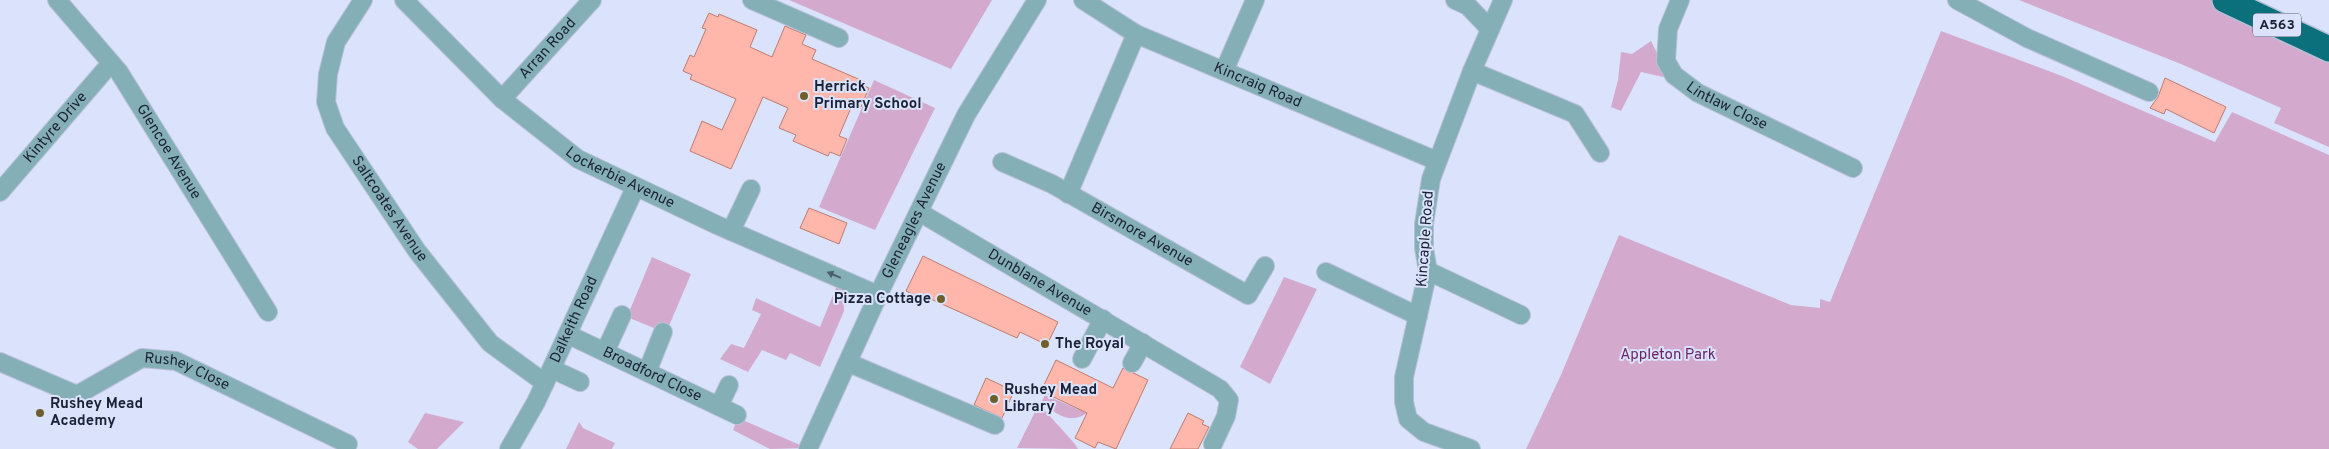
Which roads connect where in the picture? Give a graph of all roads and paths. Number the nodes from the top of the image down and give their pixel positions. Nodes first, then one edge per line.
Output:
1 (57, 0) edge
2 (363, 0) edge
3 (404, 0) edge
4 (592, 0) edge
5 (752, 0) edge
6 (1038, 0) edge
7 (1083, 0) edge
8 (1255, 0) edge
9 (1455, 0) edge
10 (1503, 0) edge
11 (1680, 0) edge
12 (1957, 0) edge
13 (2226, 0) edge
14 (1490, 29) junction
15 (1136, 34) junction
16 (839, 38) dead end
17 (2329, 49) edge
18 (111, 63) junction
19 (1224, 71) junction
20 (1472, 71) junction
21 (2149, 92) dead end
22 (502, 99) junction
23 (1600, 153) dead end
24 (1437, 161) junction
25 (1002, 162) dead end
26 (1853, 168) dead end
27 (635, 188) junction
28 (751, 188) dead end
29 (0, 192) edge
30 (1068, 194) junction
31 (919, 212) junction
32 (731, 231) junction
33 (1265, 266) dead end
34 (1428, 271) junction
35 (1326, 272) dead end
36 (878, 295) junction
37 (268, 312) dead end
38 (622, 315) dead end
39 (1522, 315) dead end
40 (1418, 316) junction
41 (1102, 319) junction
42 (663, 332) dead end
43 (568, 335) junction
44 (1143, 342) junction
45 (605, 352) junction
46 (1082, 359) dead end
47 (0, 362) edge
48 (849, 363) junction
49 (1132, 364) dead end
50 (647, 372) junction
51 (548, 376) junction
52 (580, 382) dead end
53 (729, 385) dead end
54 (719, 406) junction
55 (737, 415) dead end
56 (996, 425) dead end
57 (348, 444) dead end
58 (1213, 444) dead end
59 (509, 449) edge
60 (808, 449) edge
61 (1471, 449) edge

1 - 18 street, Glencoe Avenue
2 - 51 street, Saltcoates Avenue
3 - 22 street, Lockerbie Avenue
4 - 22 street, Arran Road
5 - 16 street
6 - 31 street, Gleneagles Avenue
7 - 15 street, Kincraig Road
8 - 19 street
9 - 14 street
10 - 14 street, Kincaple Road
11 - 26 street, Lintlaw Close
12 - 21 street
13 - 17 highway, A563
14 - 20 street, Kincaple Road
15 - 19 street, Kincraig Road
15 - 30 street
18 - 29 street, Kintyre Drive
18 - 37 street, Glencoe Avenue
19 - 24 street, Kincraig Road
20 - 23 street
20 - 24 street, Kincaple Road
22 - 27 street, Lockerbie Avenue
24 - 34 street, Kincaple Road
25 - 30 street, Birsmore Avenue
27 - 32 street, Lockerbie Avenue
27 - 43 street, Dalkeith Road
28 - 32 street
30 - 33 street, Birsmore Avenue
31 - 36 street, Gleneagles Avenue
31 - 41 street, Dunblane Avenue
36 -> 32 street, Lockerbie Avenue
34 - 39 street
34 - 40 street, Kincaple Road
35 - 40 street
36 - 48 street, Gleneagles Avenue
38 - 45 street
40 - 61 street, Kincaple Road
41 - 44 street, Dunblane Avenue
41 - 46 street
42 - 50 street
43 - 45 street, Broadford Close
43 - 51 street, Dalkeith Road
44 - 49 street
44 - 58 street, Dunblane Avenue
45 - 50 street, Broadford Close
47 - 57 street, Rushey Close
48 - 56 street
48 - 60 street, Gleneagles Avenue
50 - 54 street, Broadford Close
51 - 52 street, Saltcoates Avenue
51 - 59 street, Dalkeith Road
53 - 54 street
54 - 55 street, Broadford Close

